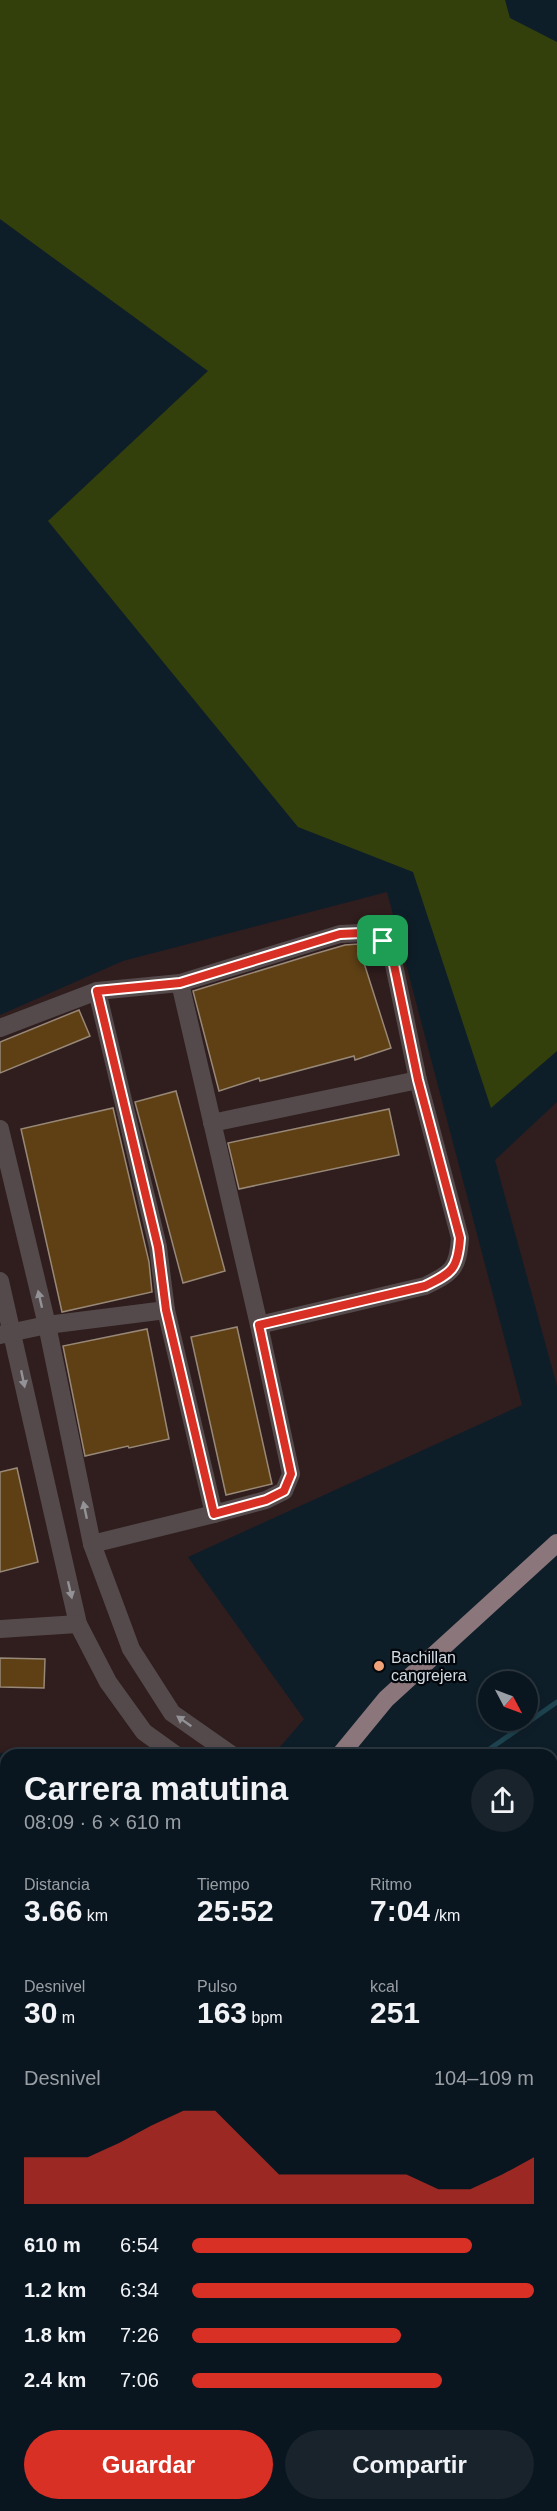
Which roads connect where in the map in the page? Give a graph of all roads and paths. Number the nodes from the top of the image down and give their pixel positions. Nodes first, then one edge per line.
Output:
1 (180, 983) junction
2 (97, 991) junction
3 (0, 1028) edge
4 (418, 1080) junction
5 (212, 1123) junction
6 (0, 1129) edge
7 (0, 1281) edge
8 (166, 1310) junction
9 (259, 1325) junction
10 (47, 1326) junction
11 (7, 1334) edge
12 (214, 1514) junction
13 (557, 1543) edge
14 (92, 1544) junction
15 (78, 1624) junction
16 (0, 1629) edge
17 (168, 1749) edge
18 (223, 1749) edge
19 (345, 1749) edge

1 - 2 lane
1 - 4 lane
1 - 5 lane
2 - 3 lane
2 - 8 lane
4 - 5 lane
4 - 9 lane
5 - 9 lane
10 -> 6 lane
7 - 11 lane
8 - 10 lane
8 - 12 lane
9 - 12 lane
10 - 11 lane
14 -> 10 lane
11 -> 15 lane
12 - 14 lane
13 - 19 main road
18 -> 14 lane
15 - 16 lane
15 - 17 lane

